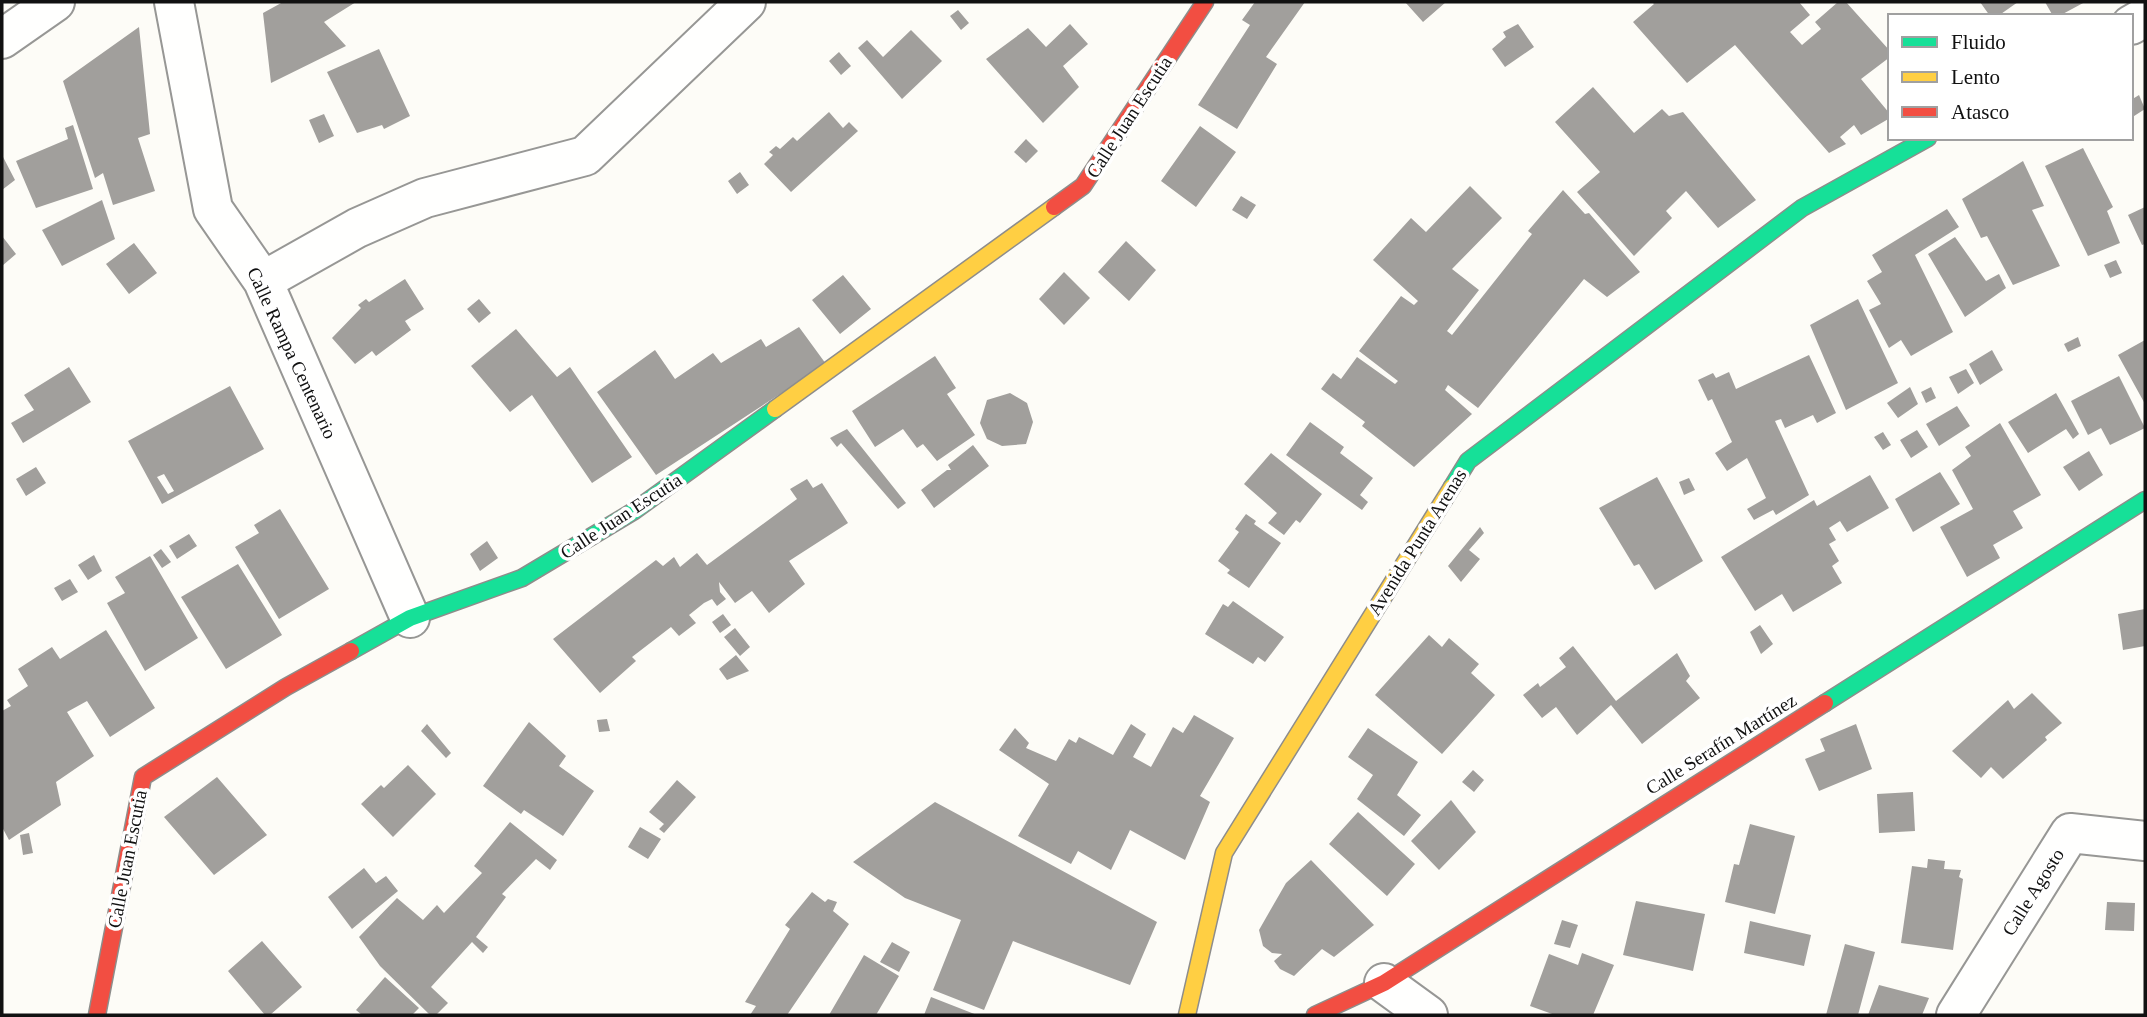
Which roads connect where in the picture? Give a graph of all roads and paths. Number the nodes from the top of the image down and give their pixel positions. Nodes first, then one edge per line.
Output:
1 (55, 2) edge
2 (174, 2) edge
3 (746, 2) edge
4 (1205, 2) edge
5 (2, 39) edge
6 (1924, 140) edge
7 (262, 281) junction
8 (2145, 500) edge
9 (410, 618) junction
10 (2145, 841) edge
11 (1384, 983) junction
12 (97, 1015) edge
13 (1186, 1015) edge
14 (1315, 1015) edge
15 (1428, 1015) edge
16 (1956, 1015) edge

1 - 5 street
2 - 7 street, Calle Rampa Centenario
3 - 7 street
4 - 9 street, Calle Juan Escutia
6 - 13 street, Avenida Punta Arenas
7 - 9 street, Calle Rampa Centenario
8 - 11 street, Calle Serafín Martínez
9 - 12 street, Calle Juan Escutia
10 - 16 street, Calle Agosto
11 - 14 street, Calle Serafín Martínez
11 - 15 street

